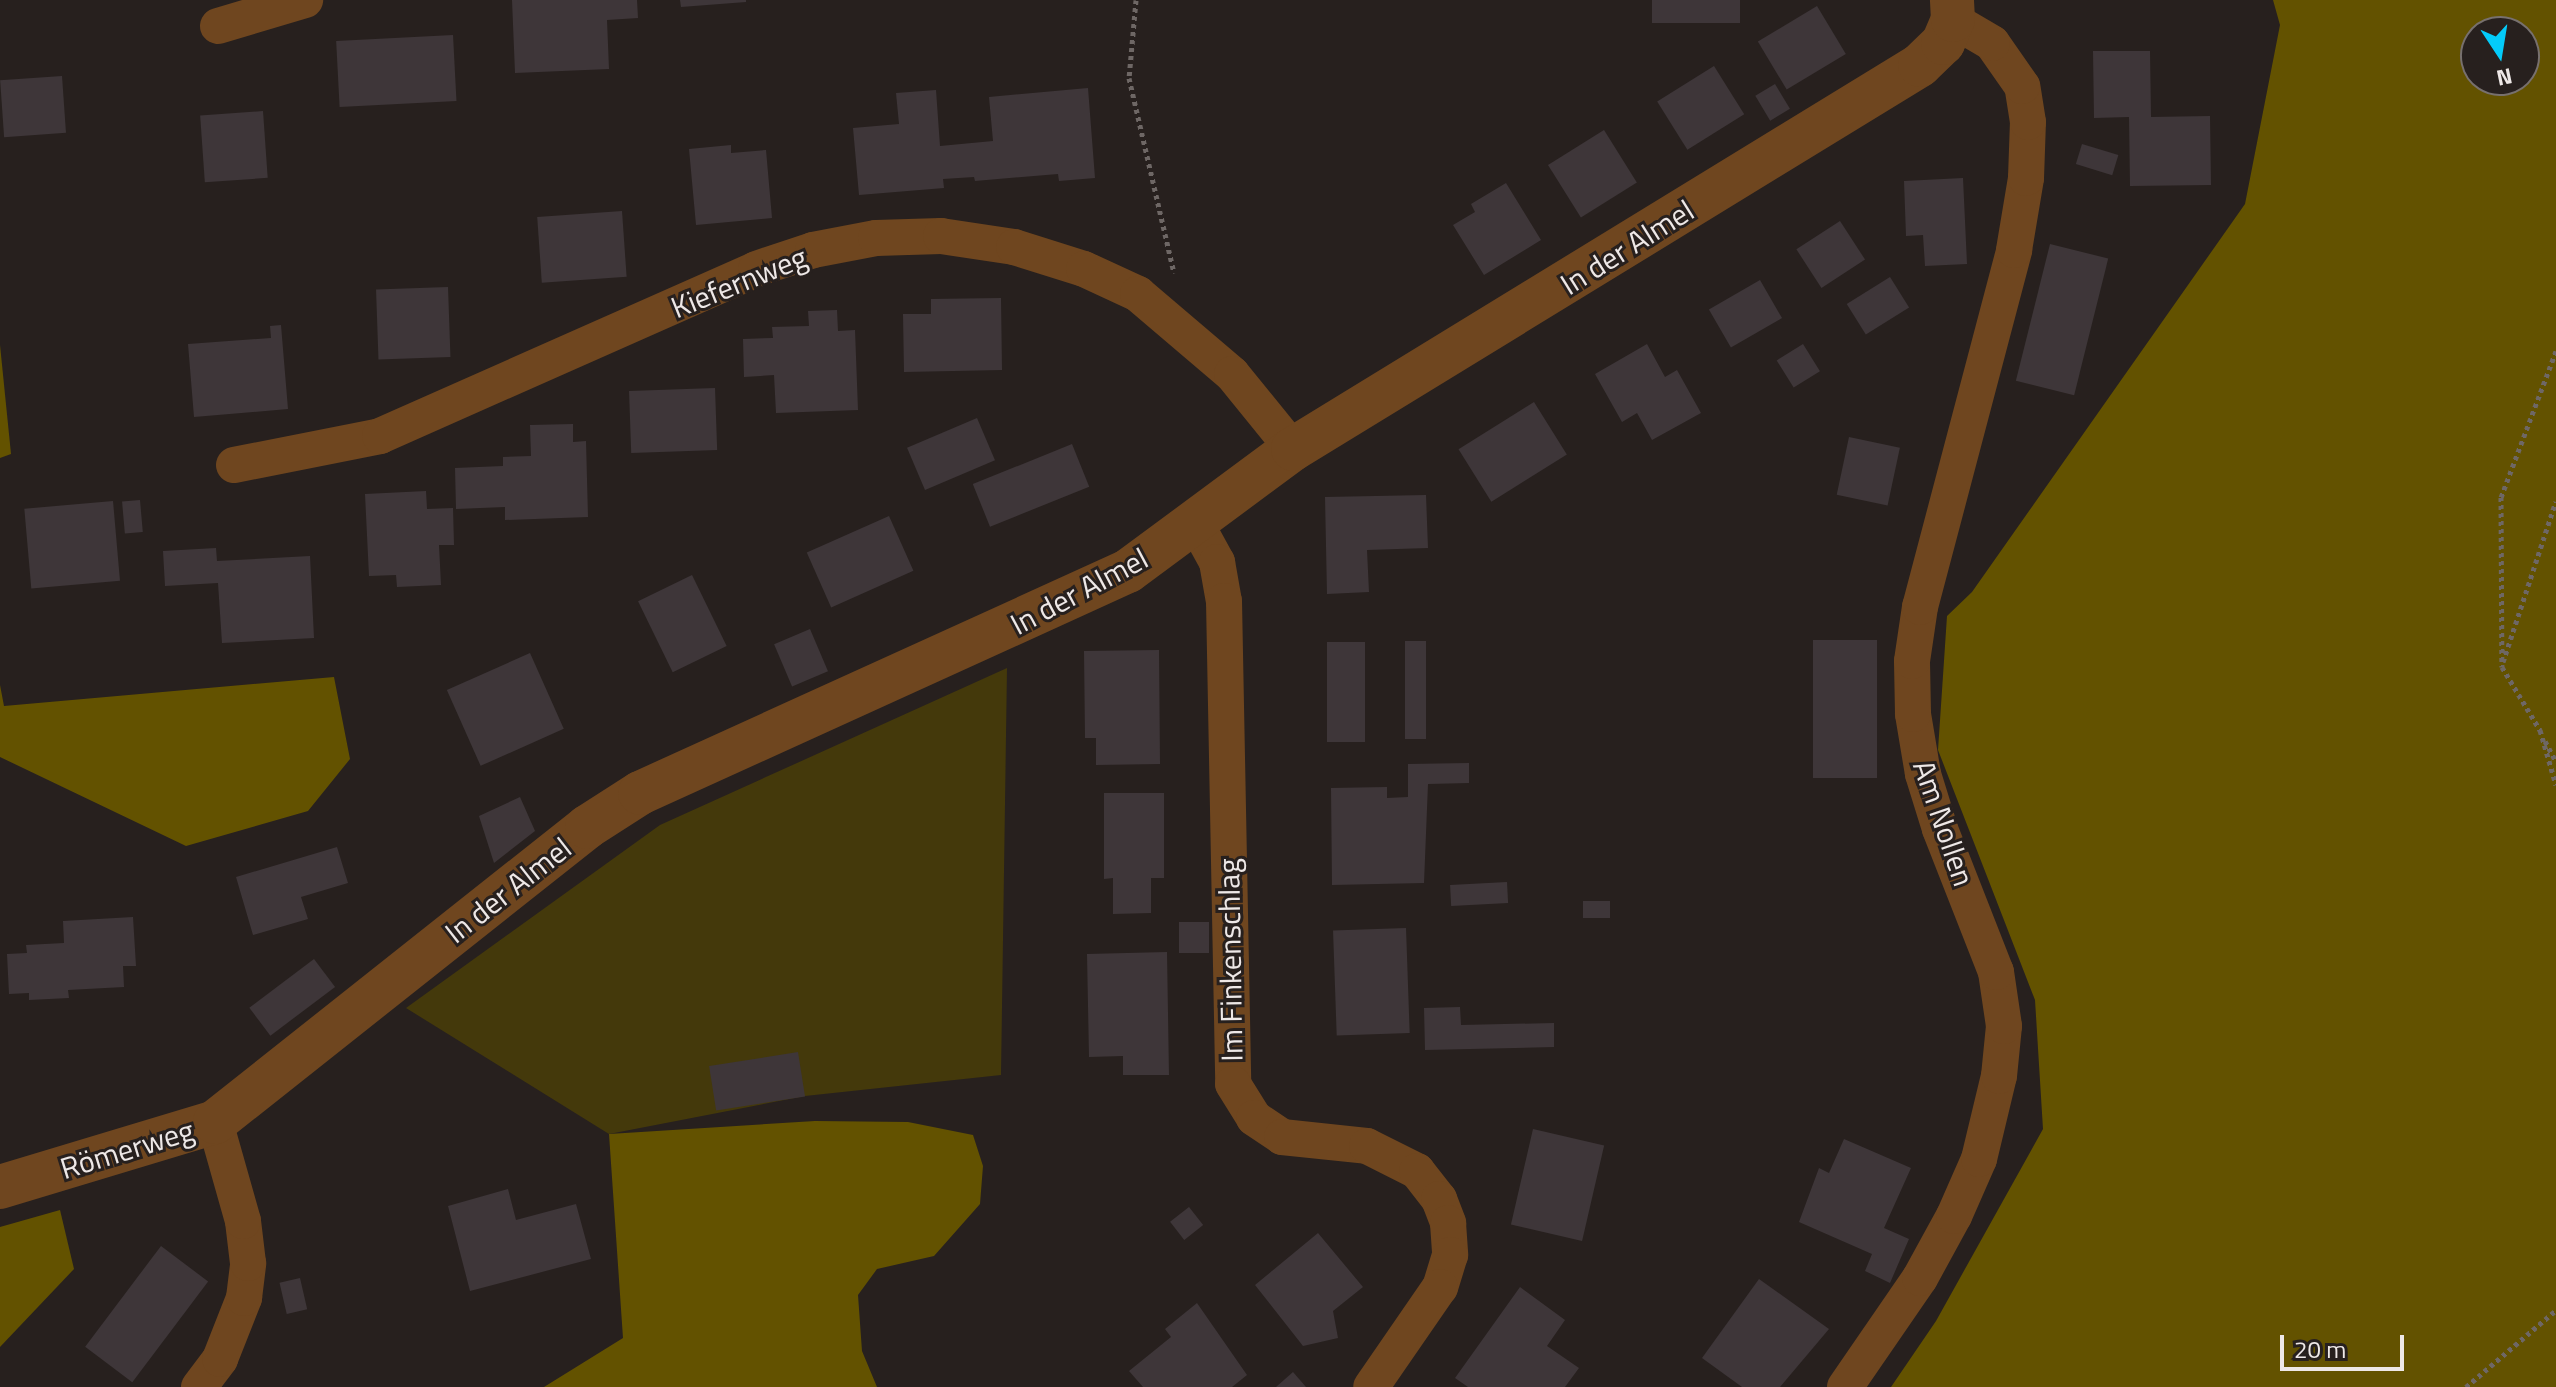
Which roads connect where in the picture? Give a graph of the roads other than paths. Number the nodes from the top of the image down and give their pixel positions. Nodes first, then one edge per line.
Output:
1 (305, 0) edge
2 (1953, 10) edge
3 (218, 26) dead end
4 (1293, 449) junction
5 (234, 465) dead end
6 (1195, 522) junction
7 (215, 1122) junction
8 (0, 1187) edge
9 (199, 1387) edge
10 (1371, 1387) edge
11 (1845, 1387) edge

1 - 3 street
2 - 4 street, In der Almel
2 - 11 street, Am Nollen
4 - 5 street, Kiefernweg
4 - 6 street, In der Almel
6 - 7 street, In der Almel
6 - 10 street, Im Finkenschlag
7 - 8 street, Römerweg
7 - 9 street, Römerweg

